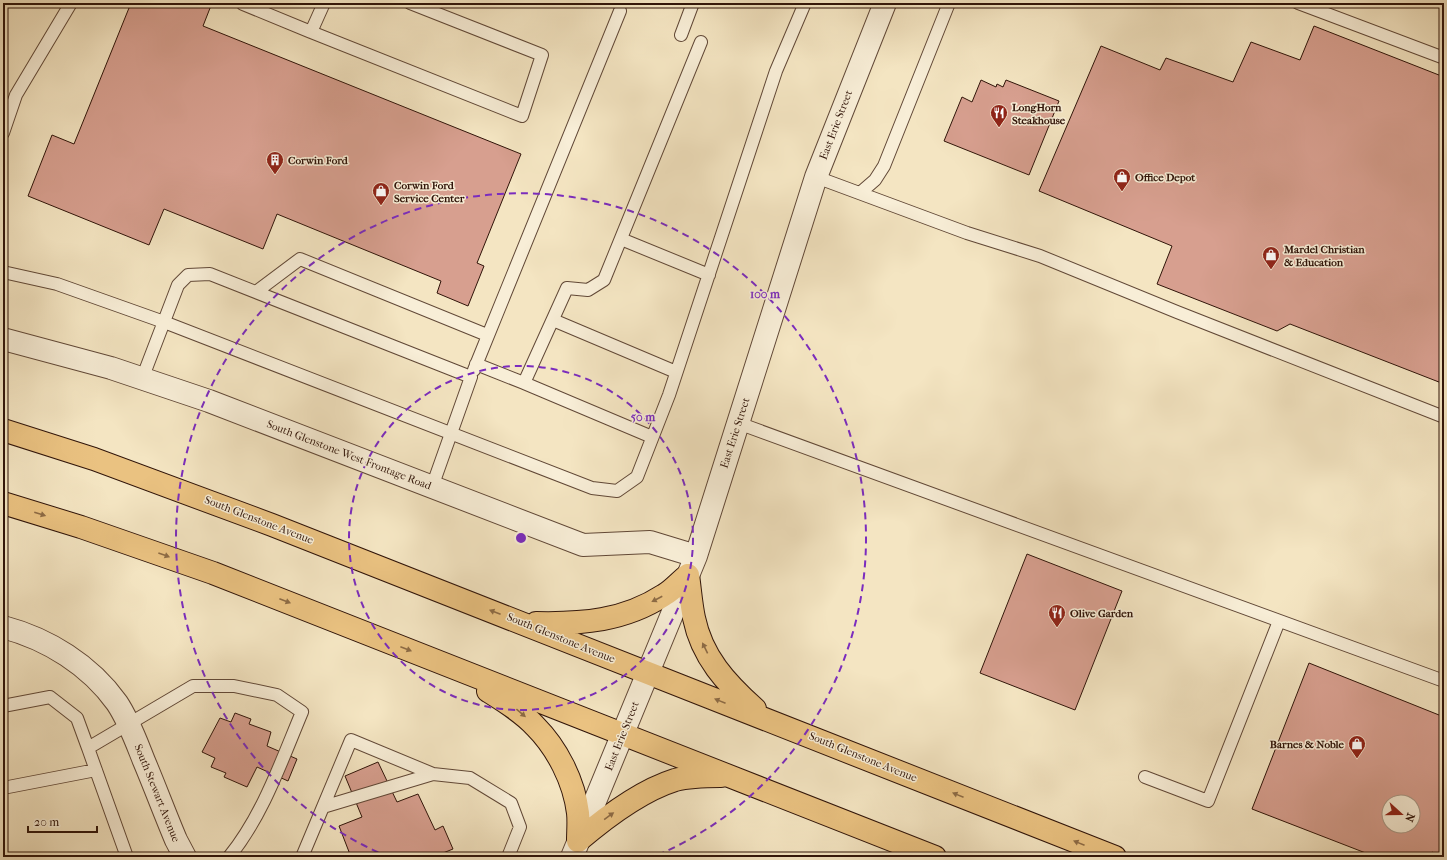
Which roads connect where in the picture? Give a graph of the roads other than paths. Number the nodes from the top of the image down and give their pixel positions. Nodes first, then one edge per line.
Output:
1 (71, 3) edge
2 (243, 3) edge
3 (324, 3) edge
4 (410, 3) edge
5 (692, 3) edge
6 (805, 3) edge
7 (885, 3) edge
8 (949, 3) edge
9 (1298, 3) edge
10 (620, 11) dead end
11 (311, 32) junction
12 (681, 34) dead end
13 (701, 42) dead end
14 (1444, 58) edge
15 (3, 133) edge
16 (816, 177) junction
17 (860, 193) junction
18 (621, 239) junction
19 (3, 272) edge
20 (709, 275) junction
21 (256, 292) junction
22 (553, 320) junction
23 (164, 322) junction
24 (487, 335) junction
25 (3, 339) edge
26 (476, 364) junction
27 (676, 372) junction
28 (471, 377) junction
29 (142, 379) junction
30 (524, 383) junction
31 (1444, 417) edge
32 (738, 424) junction
33 (3, 430) edge
34 (451, 434) junction
35 (652, 438) junction
36 (432, 487) junction
37 (3, 503) edge
38 (692, 565) junction
39 (1279, 621) junction
40 (524, 623) junction
41 (3, 627) edge
42 (441, 662) junction
43 (648, 672) junction
44 (1444, 681) edge
45 (3, 706) edge
46 (767, 719) junction
47 (128, 723) junction
48 (622, 734) junction
49 (88, 748) junction
50 (96, 770) junction
51 (433, 774) junction
52 (729, 776) junction
53 (1144, 776) dead end
54 (3, 788) edge
55 (323, 807) junction
56 (575, 849) edge
57 (128, 857) edge
58 (185, 857) edge
59 (229, 857) edge
60 (302, 857) edge
61 (508, 857) edge
62 (935, 857) edge
63 (1115, 857) edge

1 - 15 lane
2 - 11 lane
3 - 11 lane
4 - 11 lane
5 - 12 lane
6 - 20 lane
7 - 16 street, East Erie Street
8 - 17 lane
9 - 14 lane
10 - 24 lane
13 - 18 lane
16 - 17 lane
16 - 32 street, East Erie Street
17 - 31 lane
18 - 20 lane
18 - 22 lane
19 - 23 lane
20 - 27 lane
21 - 23 lane
21 - 24 lane
21 - 28 lane
22 - 27 lane
22 - 30 lane
23 - 29 lane
23 - 34 lane
24 - 26 lane
25 - 29 street, South Glenstone West Frontage Road
26 - 28 lane
26 - 30 lane
27 - 35 lane
28 - 34 lane
29 - 36 street, South Glenstone West Frontage Road
30 - 35 lane
32 - 38 street, East Erie Street
32 - 39 lane
40 -> 33 main road, South Glenstone Avenue
34 - 35 lane
34 - 36 lane
36 - 38 street, South Glenstone West Frontage Road
37 -> 42 main road
38 -> 40 main road
38 - 43 street, East Erie Street
46 -> 38 main road
39 - 44 lane
39 - 53 lane
40 - 43 main road, South Glenstone Avenue
41 - 47 street, South Stewart Avenue
42 - 48 main road
42 -> 56 main road
46 -> 43 main road, South Glenstone Avenue
43 - 48 street, East Erie Street
45 - 49 lane
63 -> 46 main road, South Glenstone Avenue
47 - 49 lane
47 - 58 street, South Stewart Avenue
47 - 59 lane
48 - 52 main road
48 - 56 street, East Erie Street
49 - 50 lane
50 - 54 lane
50 - 57 lane
51 - 55 lane
51 - 55 lane
51 - 61 lane
56 -> 52 main road
52 - 62 main road
55 - 60 lane

